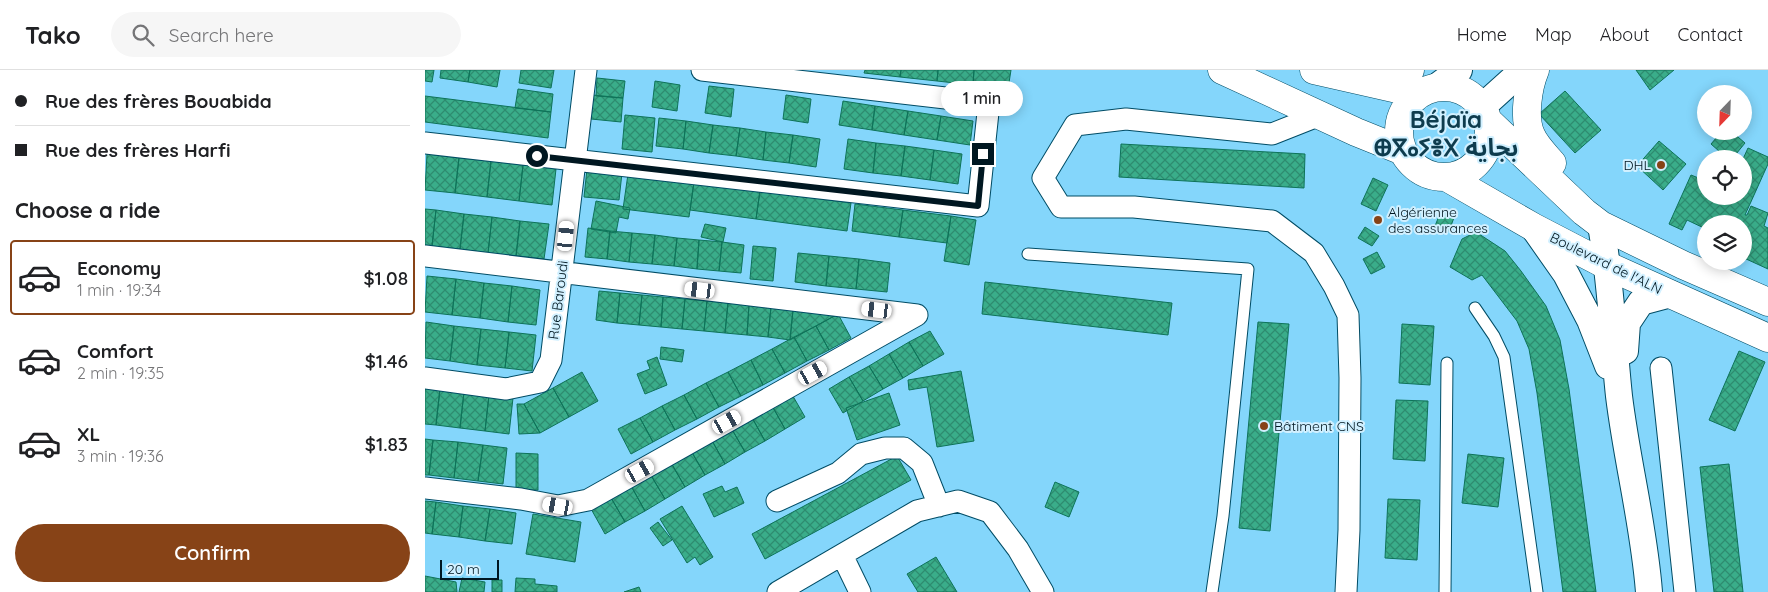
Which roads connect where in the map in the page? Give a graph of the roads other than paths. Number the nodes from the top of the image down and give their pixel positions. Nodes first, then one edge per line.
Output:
1 (585, 70) edge
2 (703, 70) edge
3 (1222, 70) edge
4 (1459, 70) edge
5 (1523, 70) edge
6 (1535, 70) edge
7 (1325, 73) edge
8 (1422, 84) edge
9 (1320, 114) junction
10 (1485, 114) junction
11 (425, 144) edge
12 (1403, 151) junction
13 (575, 161) junction
14 (1448, 178) junction
15 (1601, 225) junction
16 (1533, 227) junction
17 (1028, 254) dead end
18 (425, 256) edge
19 (1608, 266) junction
20 (561, 273) junction
21 (1671, 294) junction
22 (1768, 302) edge
23 (1475, 308) dead end
24 (1768, 338) edge
25 (1447, 362) dead end
26 (1661, 368) dead end
27 (425, 378) edge
28 (1619, 397) junction
29 (425, 488) edge
30 (777, 501) dead end
31 (939, 506) junction
32 (842, 555) junction
33 (778, 592) edge
34 (860, 592) edge
35 (1043, 592) edge
36 (1212, 592) edge
37 (1346, 592) edge
38 (1445, 592) edge
39 (1537, 592) edge
40 (1649, 592) edge
41 (1685, 592) edge

1 - 13 street, Rue Baroudi
2 - 13 street
3 - 9 main road
4 - 8 street
5 - 10 street
6 - 15 main road
7 - 8 main road
8 - 10 main road
8 - 12 main road
9 - 12 main road
9 - 37 street
10 - 14 main road
10 - 15 main road
11 - 13 street
12 - 14 main road
13 - 20 street, Rue Baroudi
14 - 16 main road, Boulevard de l'ALN
15 - 19 street
15 - 22 main road
16 - 19 main road, Boulevard de l'ALN
16 - 28 street
17 - 36 lane
18 - 20 street
19 - 21 main road, Boulevard de l'ALN
19 - 28 street
20 - 27 street, Rue Baroudi
20 - 29 street
21 - 24 main road, Boulevard de l'ALN
21 - 28 street
23 - 39 lane
25 - 38 lane
26 - 41 street
28 - 40 street
30 - 31 street
31 - 32 street
31 - 35 street
32 - 33 street
32 - 34 street

